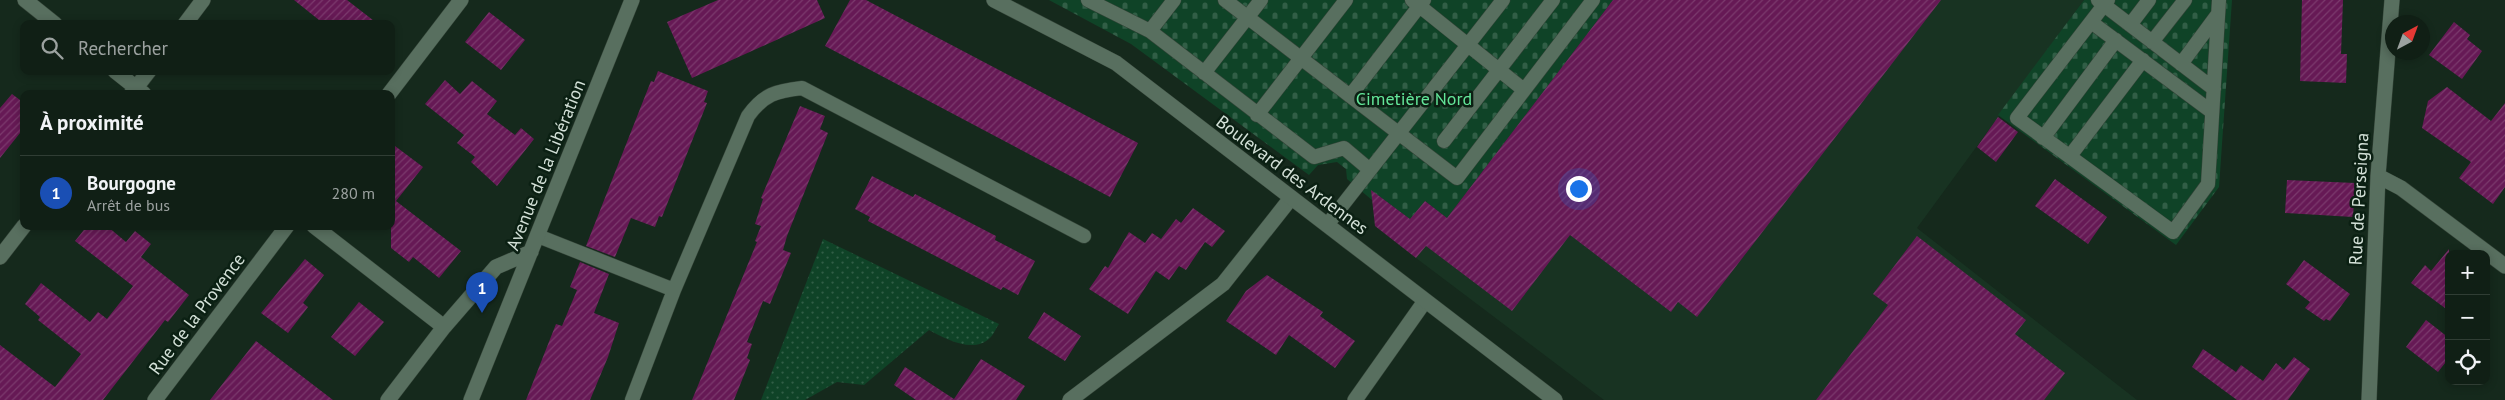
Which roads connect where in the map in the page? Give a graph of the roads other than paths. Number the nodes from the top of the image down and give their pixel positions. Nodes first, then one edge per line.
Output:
1 (25, 0) edge
2 (203, 0) edge
3 (462, 0) edge
4 (632, 0) edge
5 (994, 0) edge
6 (1174, 0) edge
7 (1225, 0) edge
8 (1261, 0) edge
9 (1346, 0) edge
10 (1503, 0) edge
11 (1553, 0) edge
12 (1593, 0) edge
13 (2149, 0) edge
14 (2185, 0) edge
15 (2392, 0) edge
16 (1098, 2) edge
17 (1418, 2) edge
18 (2103, 2) edge
19 (2219, 7) edge
20 (1248, 17) junction
21 (50, 20) edge
22 (188, 20) edge
23 (2091, 22) junction
24 (2130, 25) junction
25 (1150, 31) junction
26 (2116, 40) junction
27 (2152, 42) junction
28 (1468, 44) junction
29 (1301, 58) junction
30 (2143, 60) junction
31 (2181, 64) junction
32 (1499, 70) junction
33 (1204, 73) junction
34 (119, 75) edge
35 (147, 75) edge
36 (2214, 89) junction
37 (135, 90) edge
38 (138, 90) edge
39 (392, 90) edge
40 (1524, 90) junction
41 (1350, 96) junction
42 (2212, 112) junction
43 (1257, 115) junction
44 (1399, 133) junction
45 (2044, 138) junction
46 (1444, 141) dead end
47 (2070, 156) junction
48 (1370, 170) junction
49 (2378, 176) junction
50 (1291, 198) junction
51 (1327, 225) junction
52 (21, 230) edge
53 (284, 230) edge
54 (319, 230) edge
55 (538, 236) junction
56 (1084, 236) dead end
57 (531, 252) junction
58 (0, 257) edge
59 (2505, 266) edge
60 (674, 290) junction
61 (1425, 301) junction
62 (444, 327) junction
63 (155, 400) edge
64 (388, 400) edge
65 (471, 400) edge
66 (632, 400) edge
67 (1070, 400) edge
68 (1355, 400) edge
69 (1555, 400) edge
70 (2369, 400) edge

1 - 21 street
2 - 22 street
3 - 39 street
4 - 55 street, Avenue de la Libération
5 - 50 street, Boulevard des Ardennes
6 - 25 lane
7 - 20 lane
8 - 20 lane
9 - 29 lane
10 - 28 lane
11 - 32 lane
12 - 40 lane
13 - 24 lane
14 - 27 lane
15 - 49 street, Rue de Perseigna
16 - 25 lane
17 - 28 lane
17 - 41 lane
18 - 23 lane
18 - 24 lane
19 - 31 lane
19 - 36 lane
20 - 29 lane
20 - 33 lane
23 - 26 lane
23 - 45 lane
24 - 27 lane
25 - 33 lane
26 - 30 lane
26 - 45 lane
27 - 31 lane
28 - 32 lane
28 - 44 lane
29 - 41 lane
29 - 43 lane
30 - 42 lane
30 - 47 lane
31 - 36 lane
32 - 40 lane
32 - 46 lane
33 - 43 lane
34 - 37 street
35 - 38 street
36 - 42 lane
40 - 44 lane
41 - 44 lane
42 - 47 lane
43 - 48 lane
44 - 48 lane
45 - 47 lane
48 - 51 lane
49 - 59 street
49 - 70 street, Rue de Perseigna
50 - 51 street, Boulevard des Ardennes
50 - 67 street
51 - 61 street, Boulevard des Ardennes
52 - 58 street
53 - 63 street, Rue de la Provence
54 - 62 street
55 - 57 street, Avenue de la Libération
55 - 60 lane
56 - 60 lane
57 - 62 street
57 - 65 street, Avenue de la Libération
60 - 66 lane
61 - 68 street
61 - 69 street, Boulevard des Ardennes
62 - 64 street

